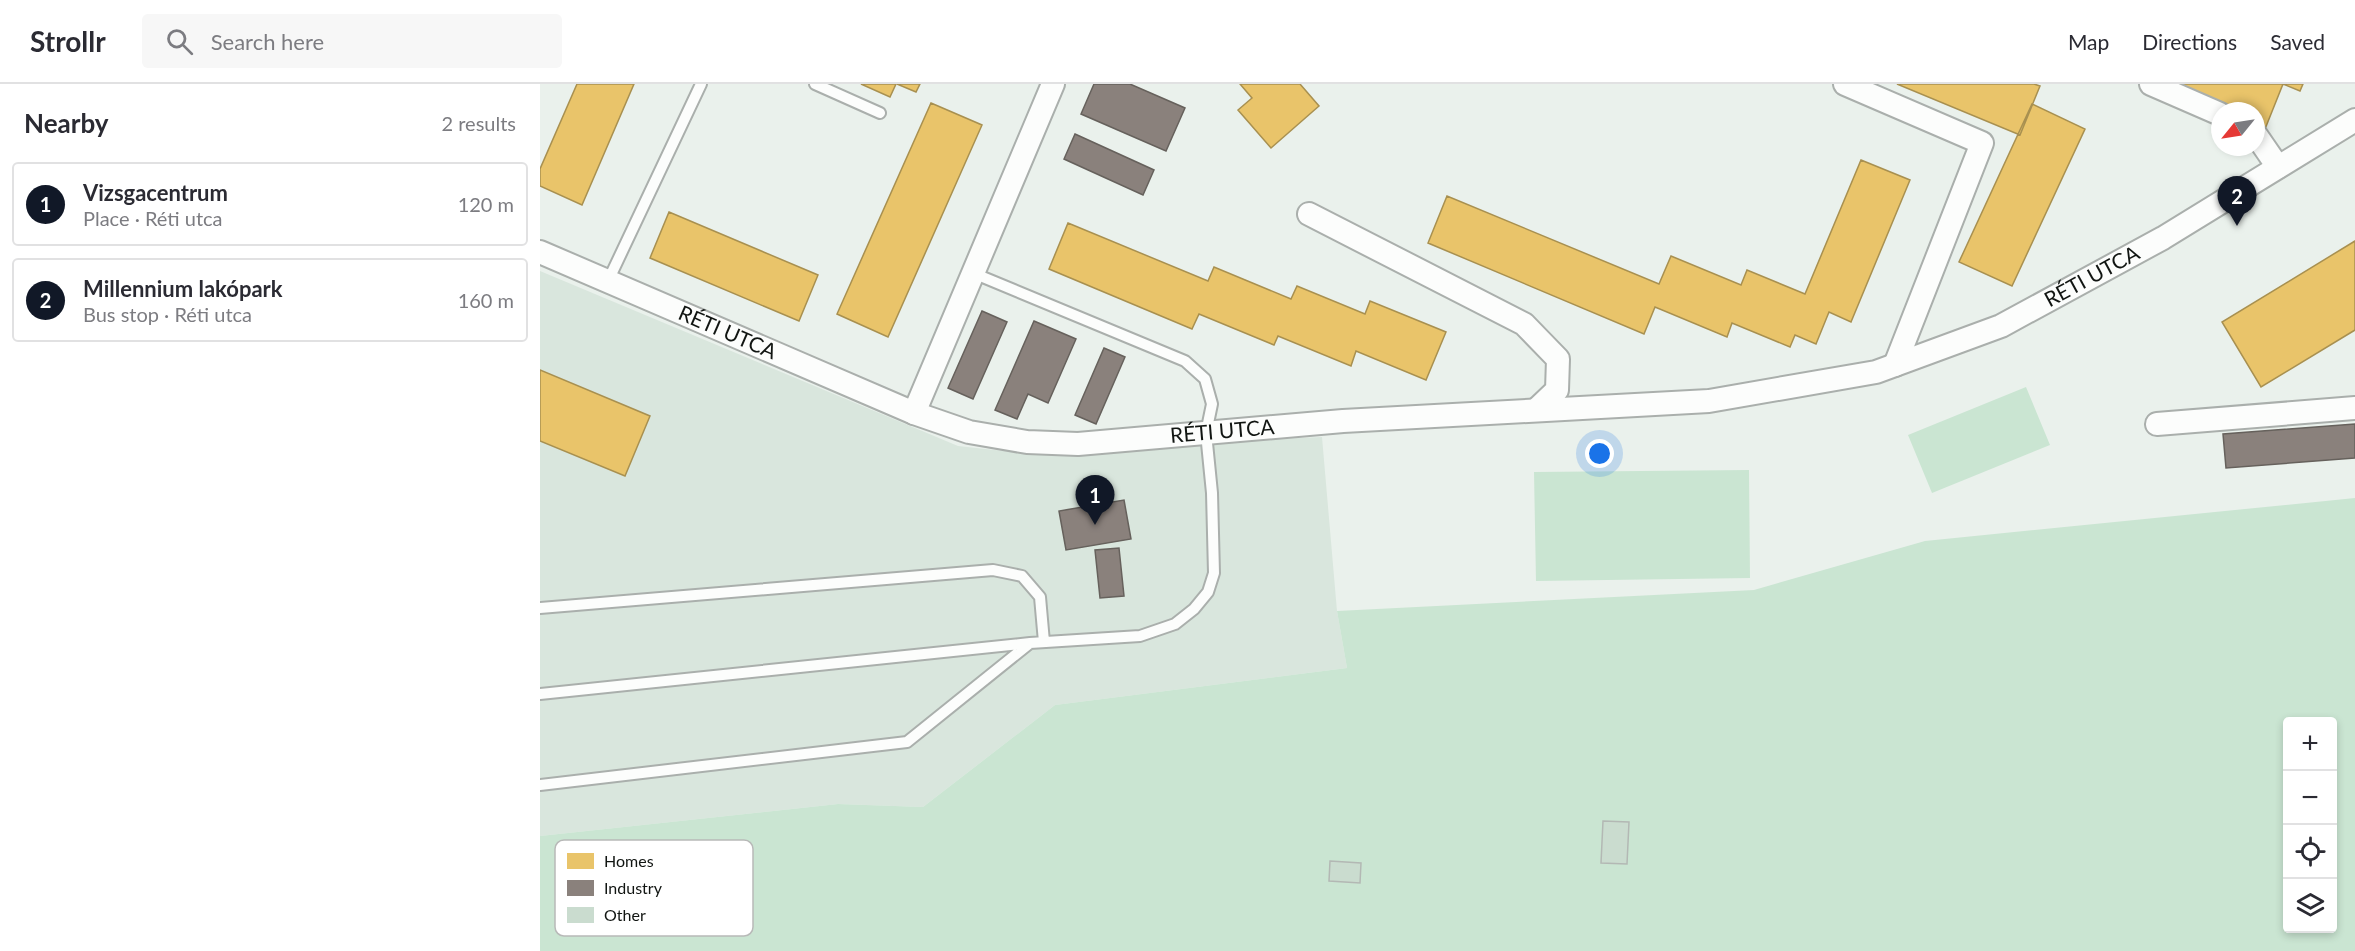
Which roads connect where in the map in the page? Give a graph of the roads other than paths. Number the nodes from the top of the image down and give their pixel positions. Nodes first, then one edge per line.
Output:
1 (701, 84) edge
2 (815, 84) edge
3 (1053, 84) edge
4 (1845, 84) edge
5 (2151, 84) edge
6 (2211, 110) edge
7 (880, 113) dead end
8 (2355, 120) edge
9 (2265, 148) edge
10 (2278, 167) junction
11 (1310, 214) dead end
12 (540, 252) edge
13 (973, 273) junction
14 (608, 281) junction
15 (1895, 365) junction
16 (2355, 408) edge
17 (1536, 410) junction
18 (914, 413) junction
19 (2157, 424) dead end
20 (1206, 432) junction
21 (540, 608) edge
22 (1044, 642) junction
23 (1030, 643) junction
24 (540, 694) edge
25 (540, 785) edge

1 - 14 lane
2 - 7 lane
3 - 13 street
4 - 15 street
5 - 6 street
8 - 10 street, RÉTI UTCA
9 - 10 street
10 - 15 street, RÉTI UTCA
11 - 17 street
12 - 14 street, RÉTI UTCA
13 - 18 street
13 - 20 lane
14 - 18 street, RÉTI UTCA
15 - 17 street, RÉTI UTCA
16 - 19 street
17 - 20 street, RÉTI UTCA
18 - 20 street, RÉTI UTCA
20 - 22 lane
21 - 22 lane
22 - 23 lane
23 - 24 lane
23 - 25 lane

